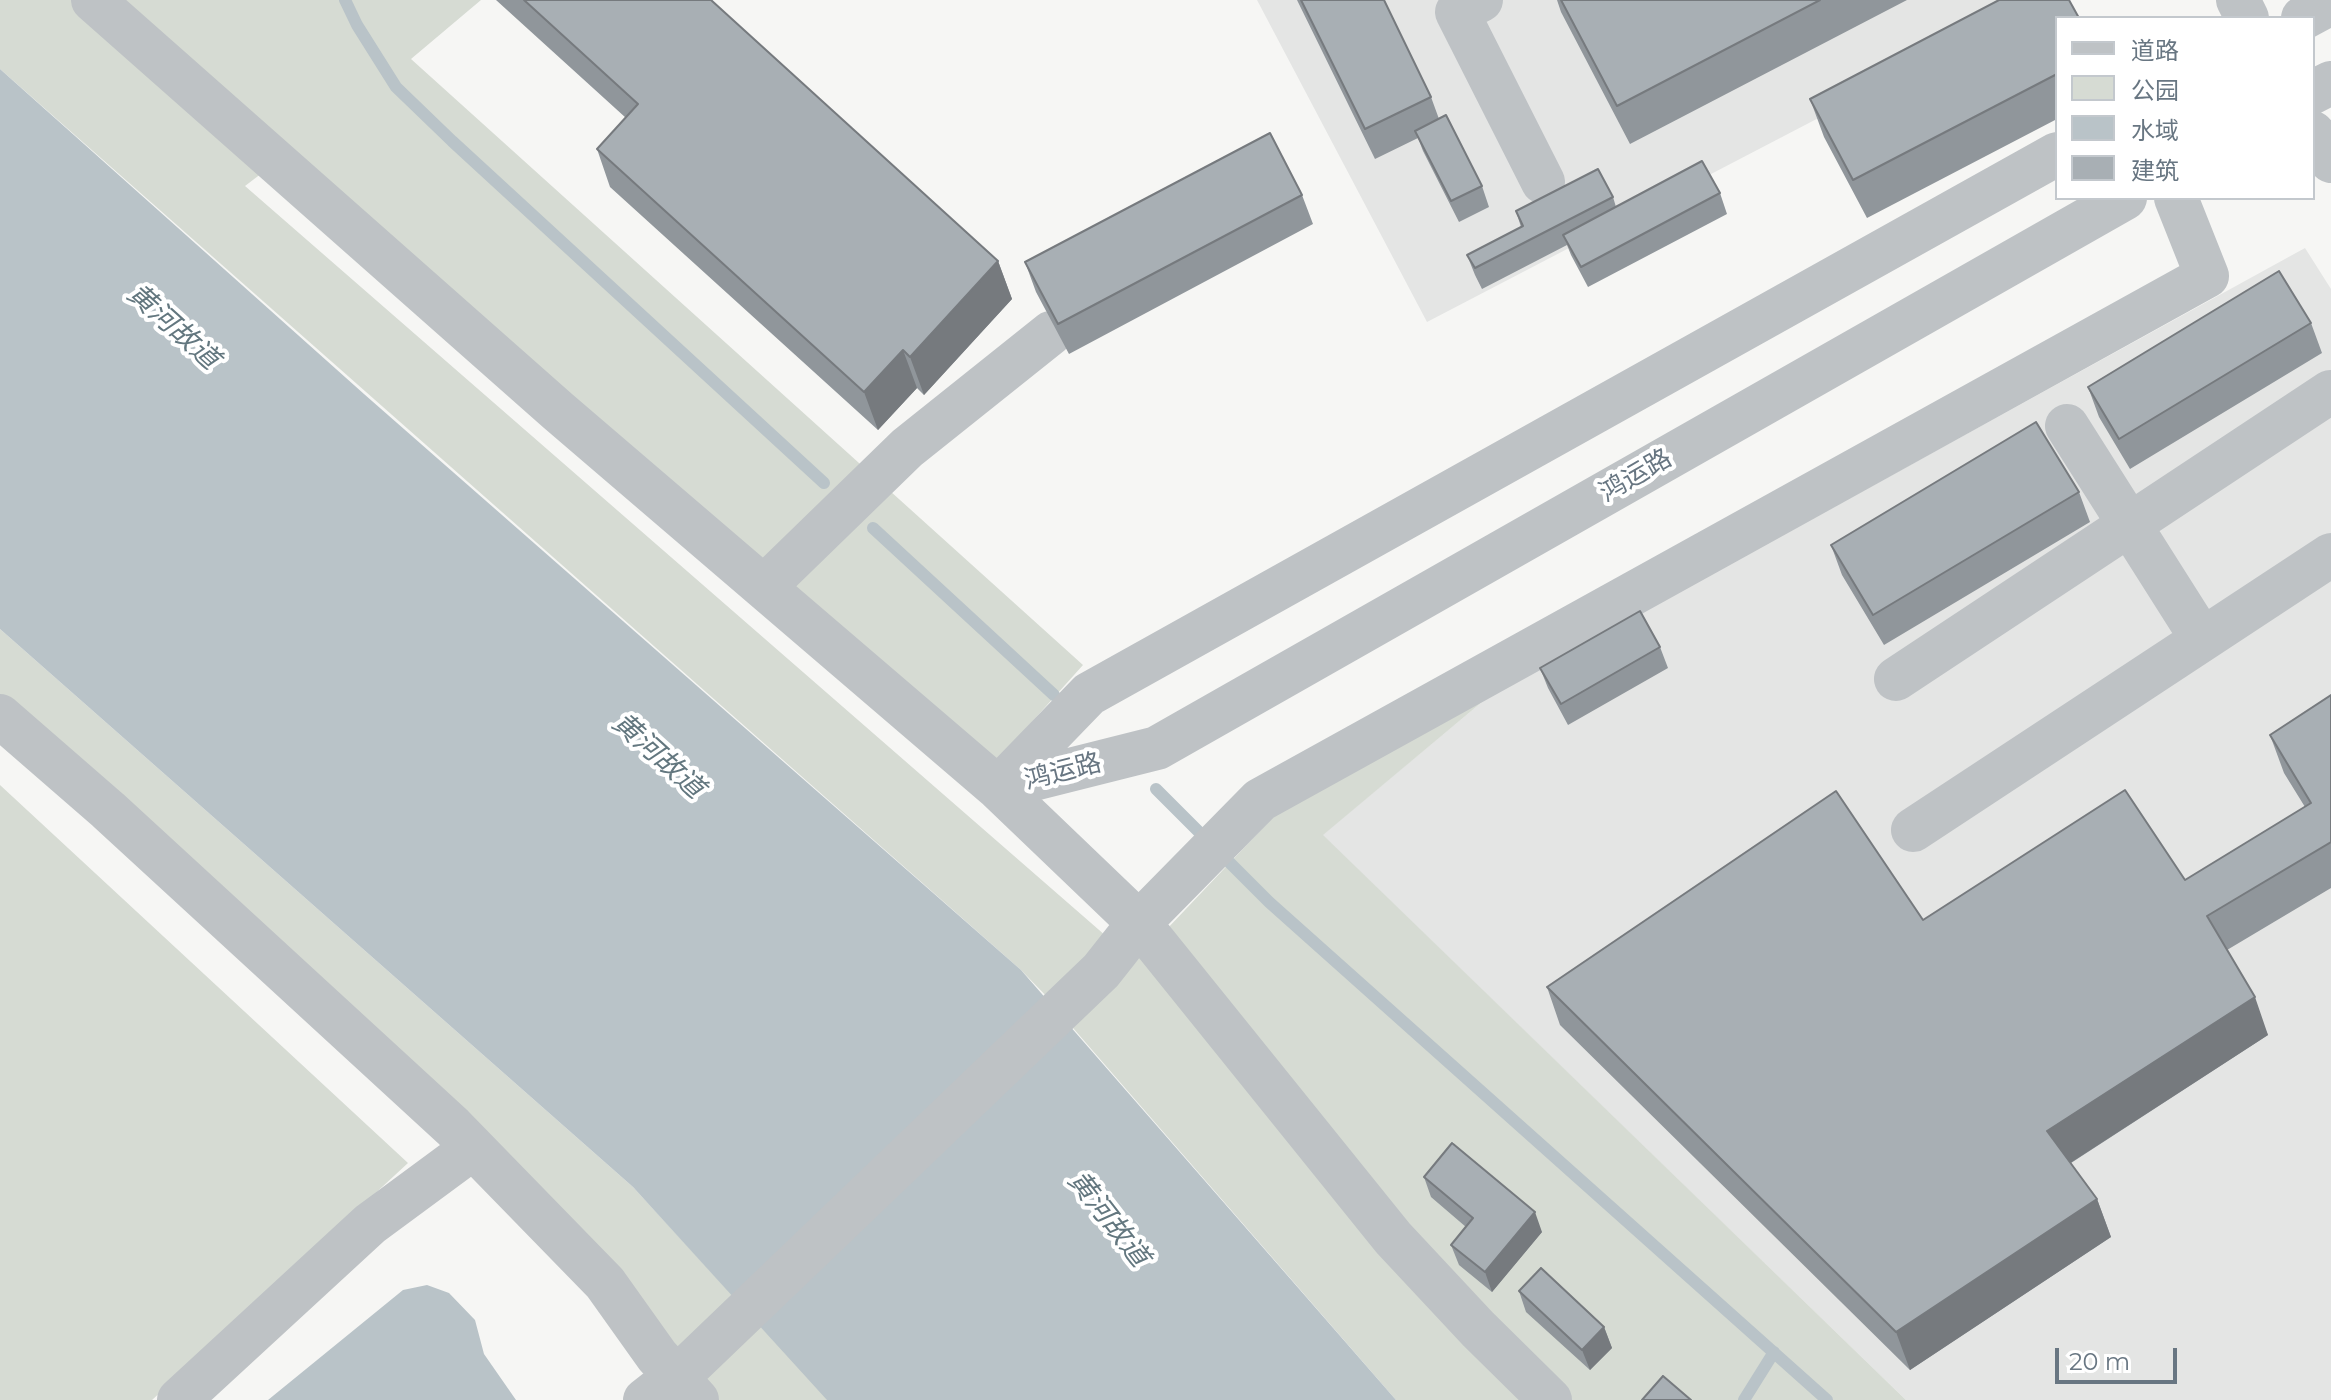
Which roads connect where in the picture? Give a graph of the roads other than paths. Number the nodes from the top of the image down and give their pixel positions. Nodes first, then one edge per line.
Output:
1 (93, 0) edge
2 (1481, 0) edge
3 (2331, 3) edge
4 (2307, 16) edge
5 (2315, 136) edge
6 (2055, 155) edge
7 (2331, 161) edge
8 (1543, 182) dead end
9 (2121, 200) edge
10 (2177, 200) edge
11 (1051, 333) edge
12 (2330, 392) edge
13 (2067, 426) dead end
14 (2130, 525) junction
15 (2331, 555) edge
16 (764, 587) junction
17 (2202, 639) junction
18 (1896, 679) dead end
19 (0, 716) edge
20 (998, 788) junction
21 (1913, 830) dead end
22 (1139, 923) junction
23 (473, 1148) junction
24 (677, 1385) edge
25 (179, 1400) edge
26 (1550, 1400) edge

1 - 16 street
2 - 8 street
3 - 4 street
5 - 7 street
6 - 20 street, 鸿运路
9 - 20 street, 鸿运路
10 - 22 street
11 - 16 street
12 - 14 street
13 - 14 street
14 - 17 street
14 - 18 street
15 - 17 street
16 - 20 street
17 - 21 street
19 - 23 street
20 - 22 street
22 - 24 street
22 - 26 street
23 - 24 street
23 - 25 street

